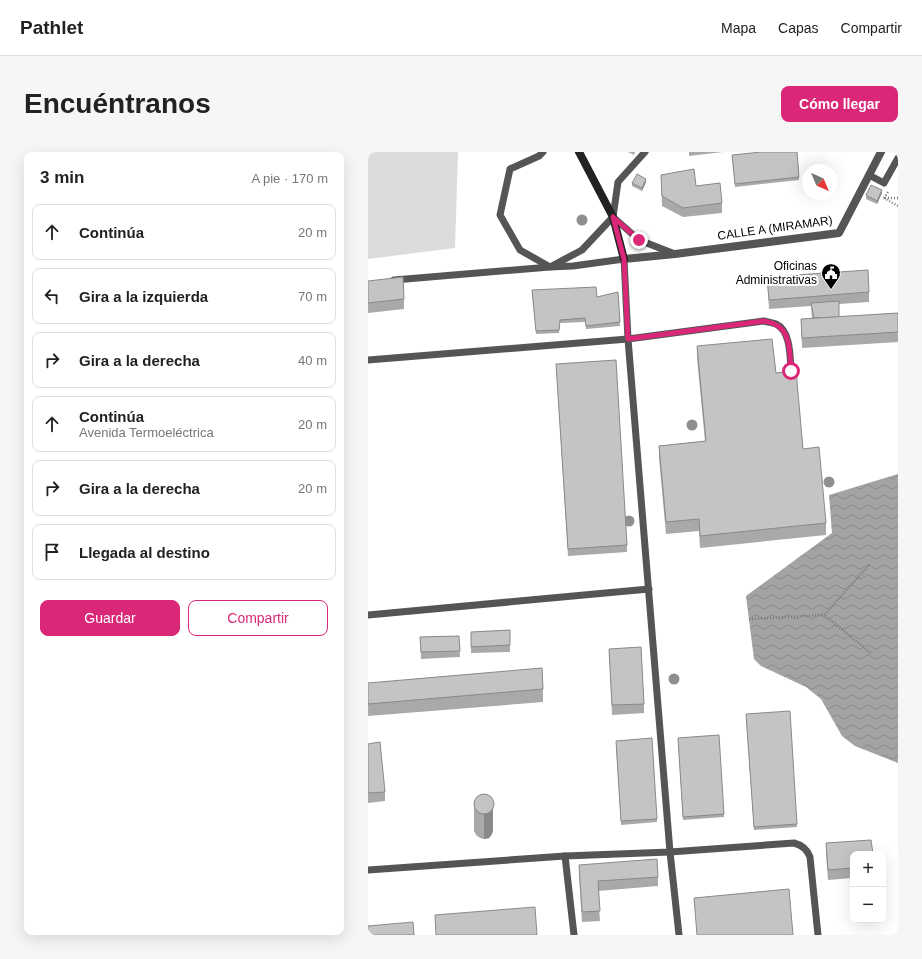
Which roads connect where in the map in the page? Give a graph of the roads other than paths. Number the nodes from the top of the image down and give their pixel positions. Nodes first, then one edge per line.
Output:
1 (543, 152) edge
2 (579, 152) edge
3 (645, 152) edge
4 (881, 152) edge
5 (898, 158) edge
6 (869, 175) junction
7 (613, 217) junction
8 (675, 254) junction
9 (624, 259) junction
10 (550, 267) junction
11 (384, 280) edge
12 (628, 339) junction
13 (368, 360) edge
14 (791, 371) edge
15 (649, 589) junction
16 (368, 615) edge
17 (670, 852) junction
18 (565, 856) junction
19 (368, 870) edge
20 (574, 935) edge
21 (679, 935) edge
22 (818, 935) edge

1 - 10 lane
2 - 7 main road
3 - 7 lane
4 - 6 street, CALLE A (MIRAMAR)
5 - 6 lane
6 - 8 street, CALLE A (MIRAMAR)
7 - 8 lane
7 - 9 main road
7 - 10 lane
8 - 9 street, CALLE A (MIRAMAR)
9 - 10 lane
9 - 12 lane
10 - 11 lane
12 - 13 lane
12 - 14 lane
12 - 15 lane
15 - 16 lane
15 - 17 lane
17 - 18 lane
17 - 21 lane
17 - 22 lane
18 - 19 lane
18 - 20 lane

